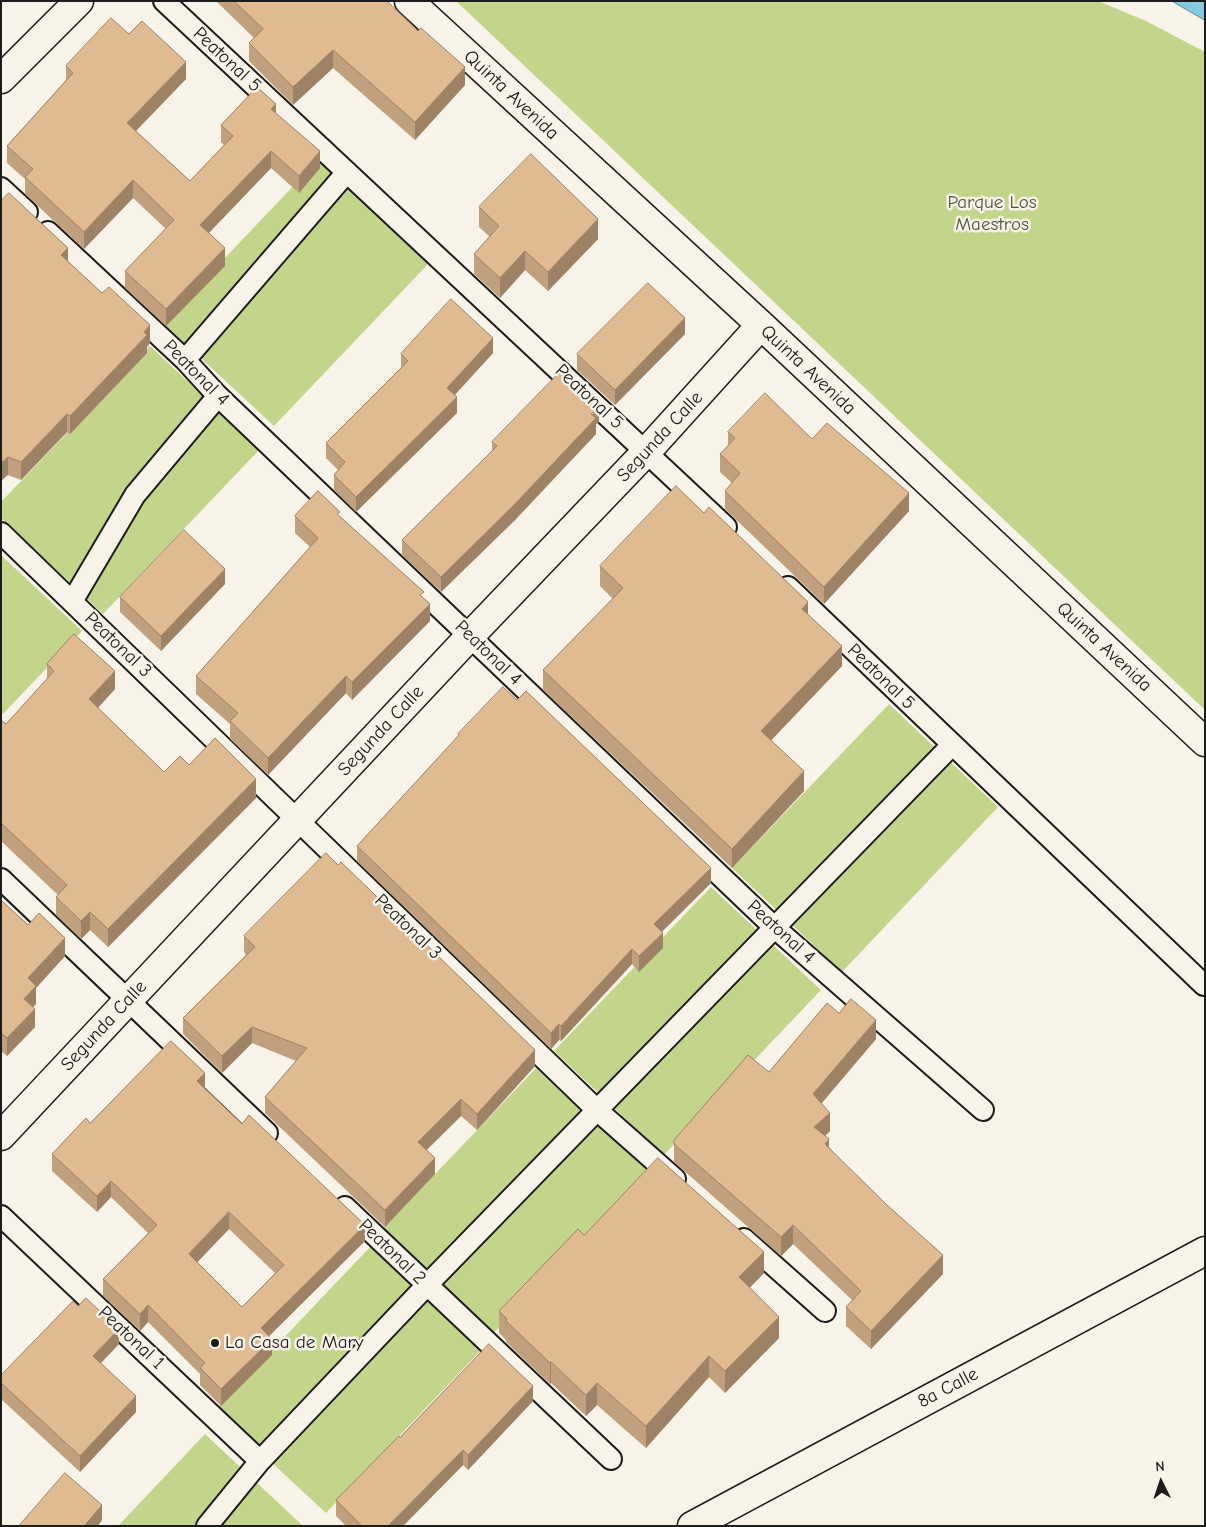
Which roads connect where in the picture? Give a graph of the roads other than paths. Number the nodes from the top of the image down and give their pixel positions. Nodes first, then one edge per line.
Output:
1 (79, 1) edge
2 (164, 1) edge
3 (409, 1) edge
4 (1, 79) edge
5 (346, 172) junction
6 (1, 188) edge
7 (762, 326) junction
8 (184, 360) junction
9 (218, 396) junction
10 (647, 451) junction
11 (1, 533) edge
12 (739, 540) edge
13 (775, 574) edge
14 (73, 600) junction
15 (470, 636) junction
16 (1205, 742) edge
17 (952, 745) junction
18 (298, 820) junction
19 (1, 879) edge
20 (775, 928) junction
21 (1204, 985) edge
22 (128, 1001) junction
23 (983, 1110) dead end
24 (598, 1111) junction
25 (1, 1136) edge
26 (278, 1143) edge
27 (686, 1188) edge
28 (335, 1197) edge
29 (1, 1216) edge
30 (730, 1227) edge
31 (1205, 1251) edge
32 (427, 1285) junction
33 (825, 1311) dead end
34 (610, 1459) dead end
35 (260, 1461) junction
36 (207, 1526) edge
37 (692, 1526) edge

1 - 4 street
2 - 5 lane, Peatonal 5
3 - 7 street, Quinta Avenida
5 - 8 lane
5 - 10 lane, Peatonal 5
6 - 8 lane, Peatonal 4
7 - 10 street, Segunda Calle
7 - 16 street, Quinta Avenida
8 - 9 lane, Peatonal 4
9 - 14 lane
9 - 15 lane, Peatonal 4
10 - 12 lane, Peatonal 5
10 - 15 street, Segunda Calle
11 - 14 lane, Peatonal 3
13 - 17 lane, Peatonal 5
14 - 18 lane, Peatonal 3
15 - 18 street, Segunda Calle
15 - 20 lane, Peatonal 4
17 - 20 lane
17 - 21 lane, Peatonal 5
18 - 22 street, Segunda Calle
18 - 24 lane, Peatonal 3
19 - 22 lane
20 - 23 lane, Peatonal 4
20 - 24 lane
22 - 25 street, Segunda Calle
22 - 26 lane
24 - 27 lane, Peatonal 3
24 - 32 lane
28 - 32 lane, Peatonal 2
29 - 35 lane, Peatonal 1
30 - 33 lane
31 - 37 street, 8a Calle
32 - 34 lane, Peatonal 2
32 - 35 lane
35 - 36 lane

